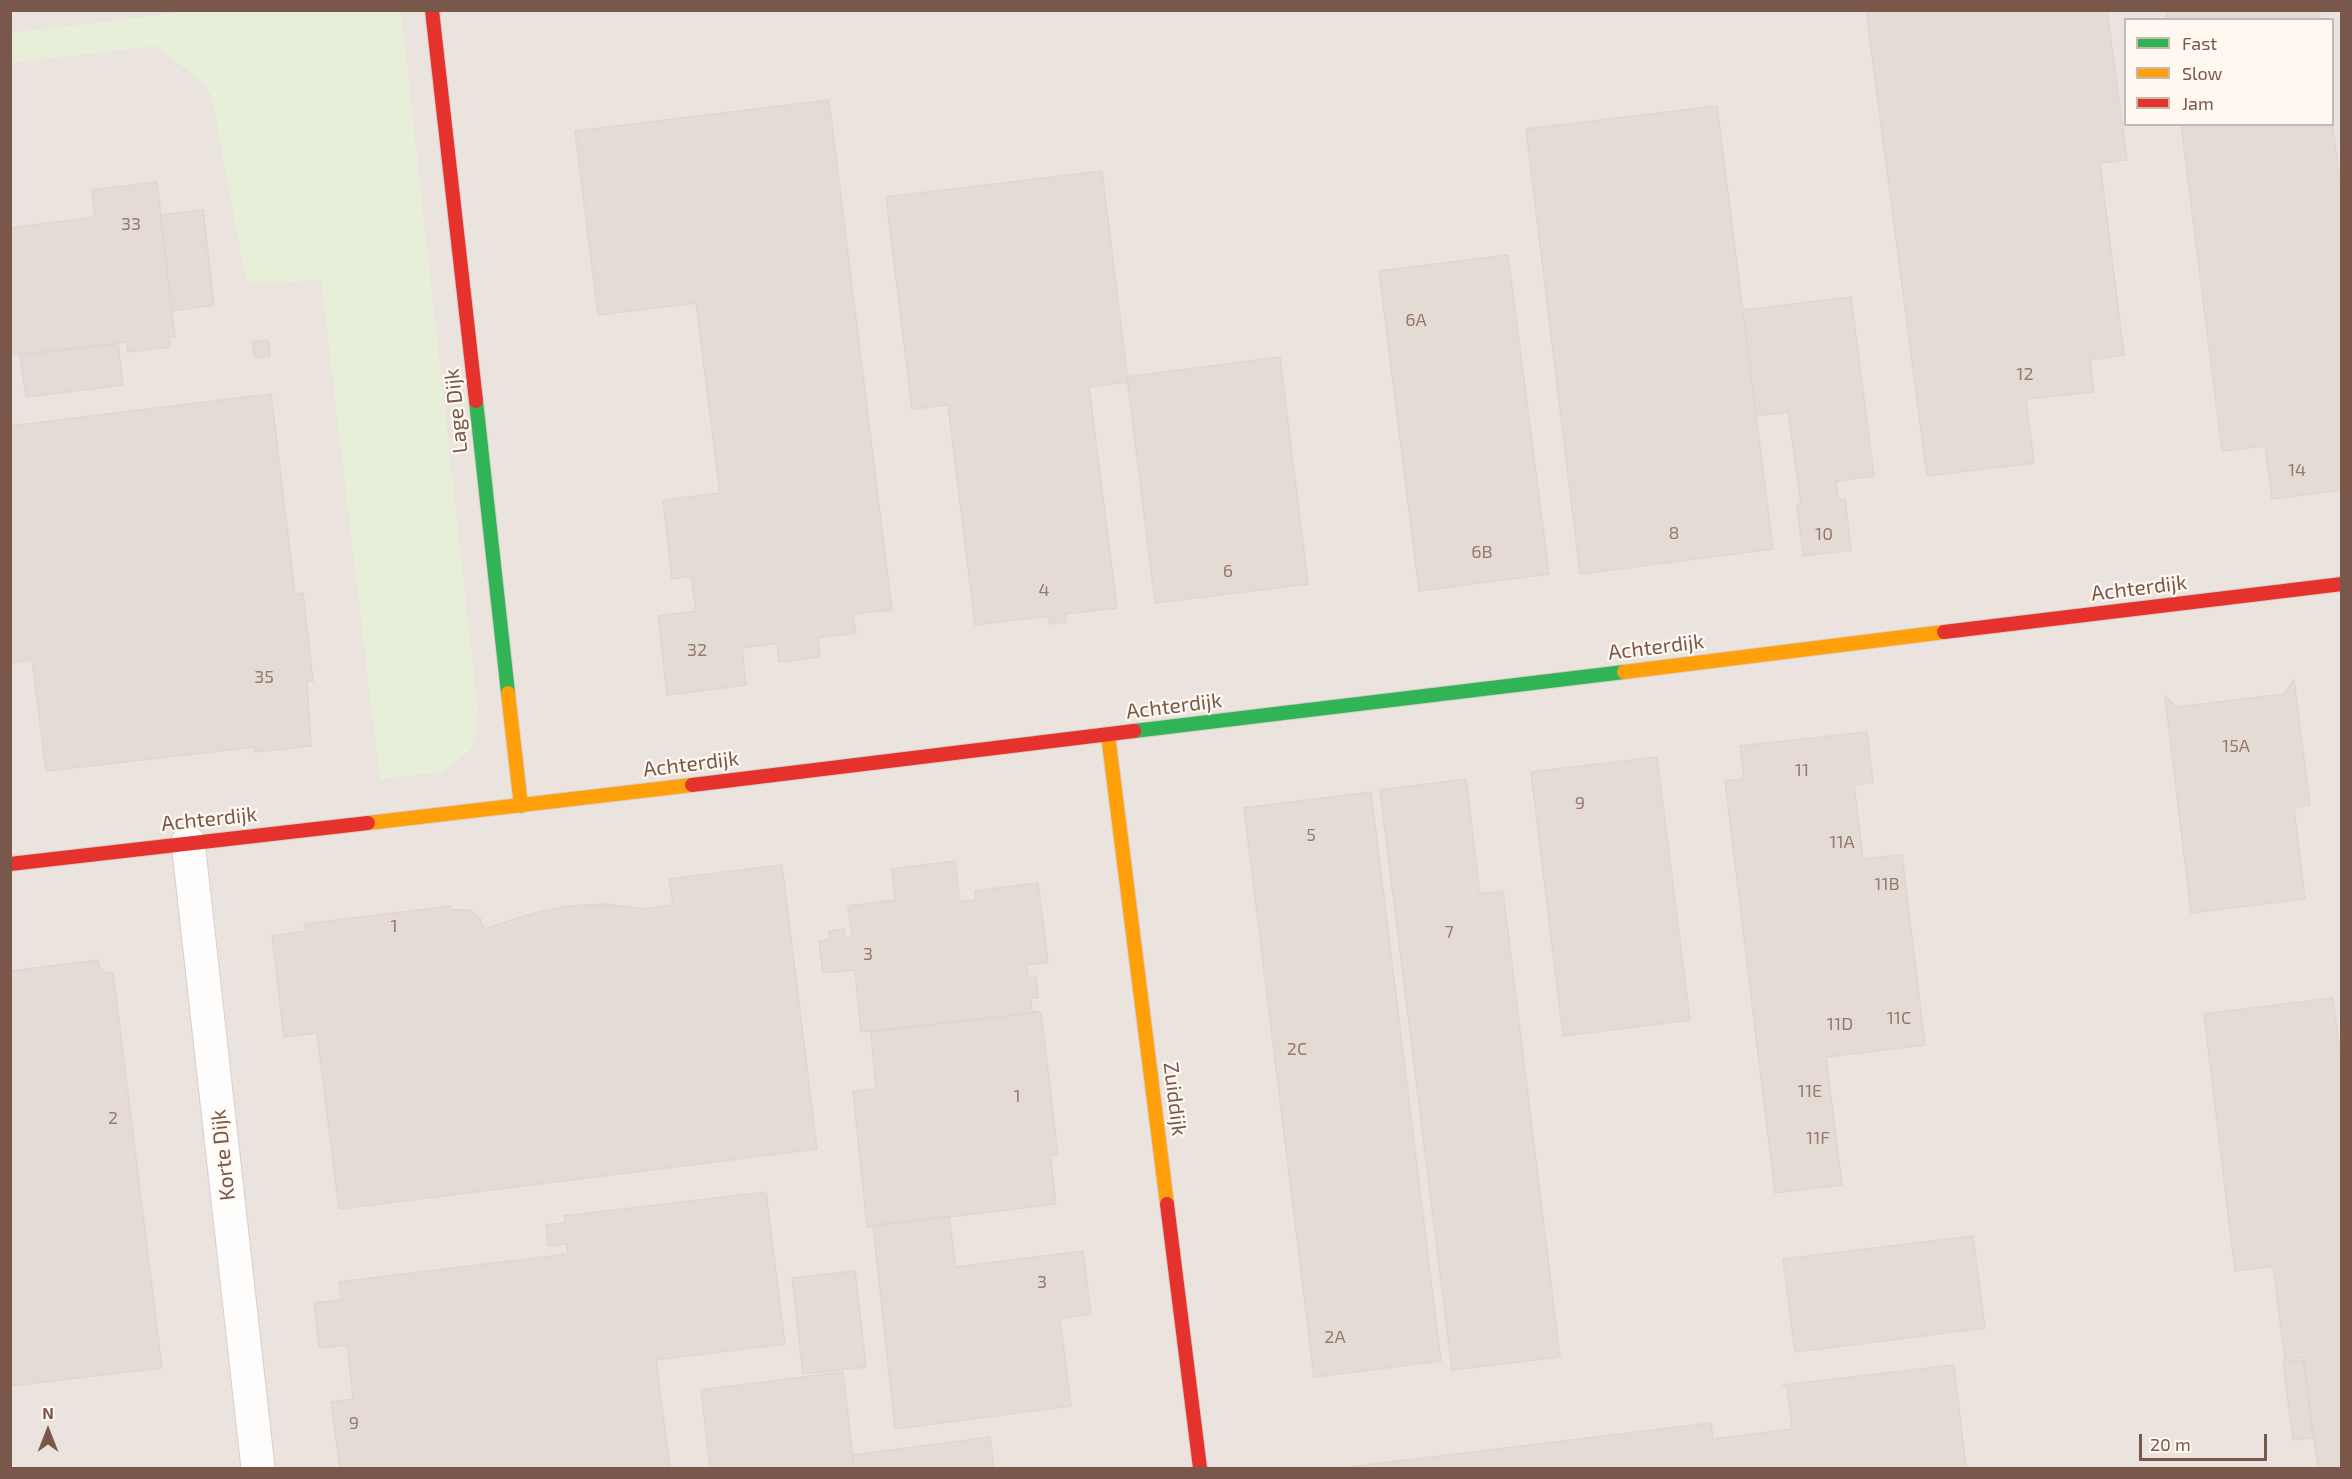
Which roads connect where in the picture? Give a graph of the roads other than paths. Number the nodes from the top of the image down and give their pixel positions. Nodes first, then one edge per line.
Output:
1 (432, 10) edge
2 (2342, 584) edge
3 (1108, 735) junction
4 (521, 806) junction
5 (188, 842) junction
6 (10, 864) edge
7 (258, 1468) edge
8 (1200, 1468) edge

1 - 4 street, Lage Dijk
2 - 3 street, Achterdijk
3 - 4 street, Achterdijk
3 - 8 street, Zuiddijk
4 - 5 street, Achterdijk
5 - 6 street, Achterdijk
5 - 7 street, Korte Dijk

